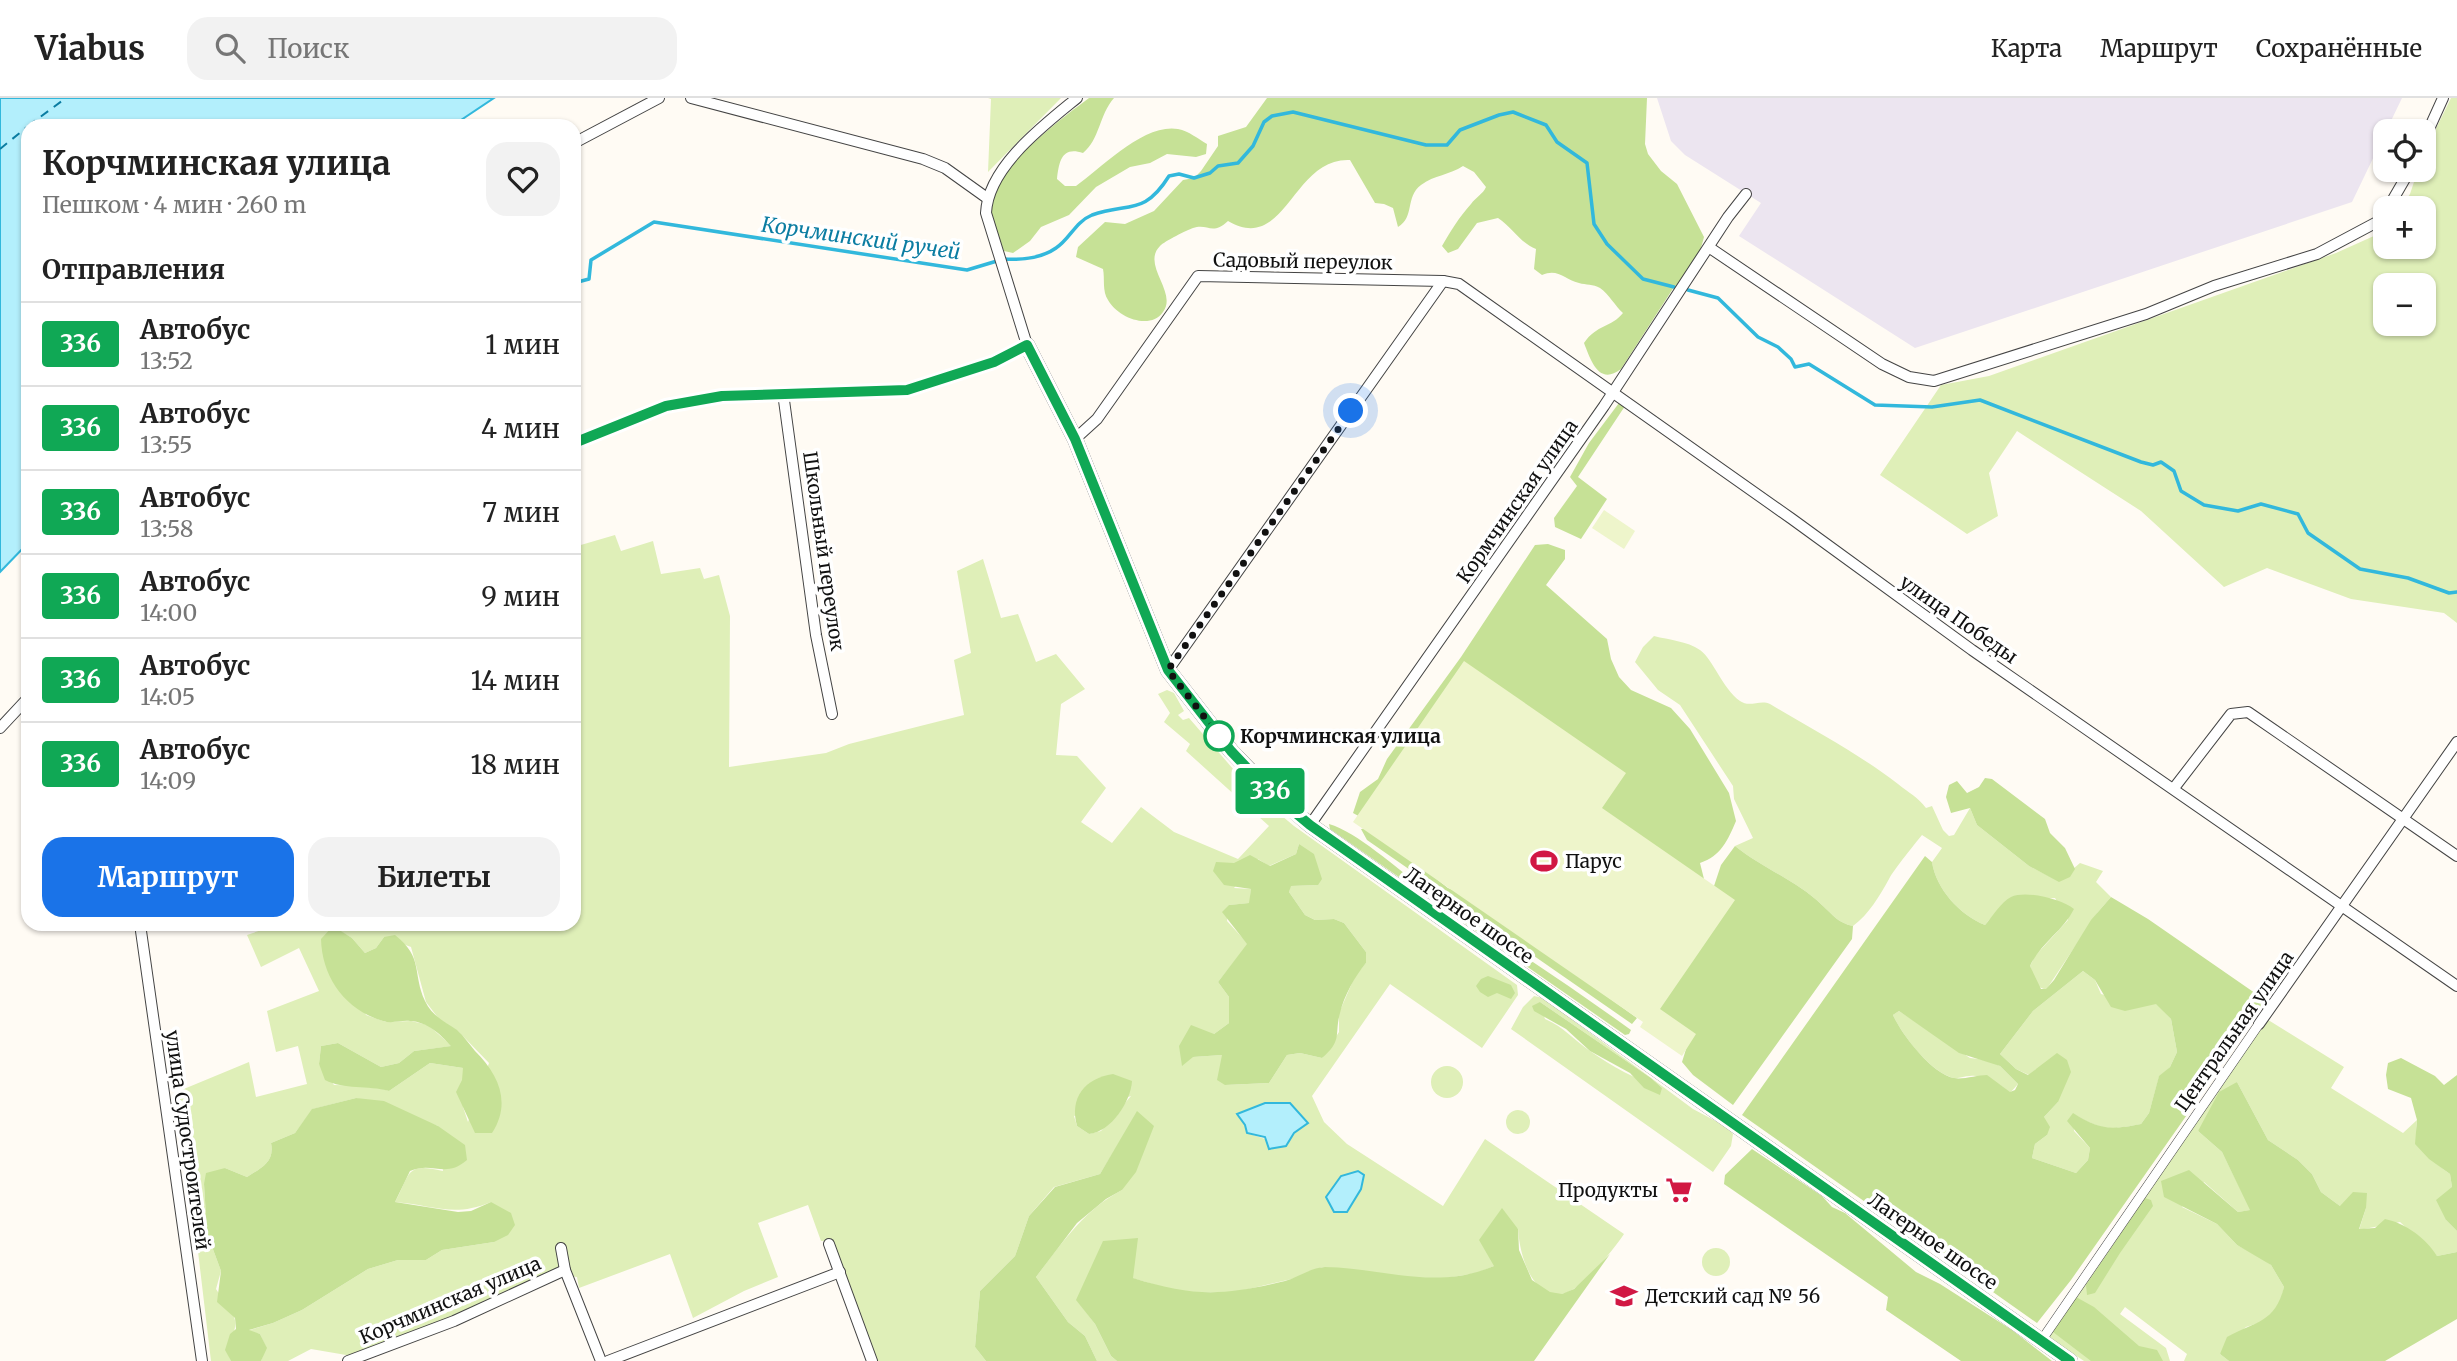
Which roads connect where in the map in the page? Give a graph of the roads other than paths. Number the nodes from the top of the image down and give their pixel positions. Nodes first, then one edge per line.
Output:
1 (659, 98) edge
2 (691, 98) edge
3 (1077, 98) edge
4 (2443, 98) edge
5 (2434, 119) edge
6 (581, 139) edge
7 (1746, 194) dead end
8 (986, 198) junction
9 (2373, 224) edge
10 (1710, 248) junction
11 (1443, 281) junction
12 (1027, 345) junction
13 (1613, 392) junction
14 (783, 393) junction
15 (1075, 439) junction
16 (581, 440) edge
17 (1168, 670) junction
18 (21, 706) edge
19 (832, 714) dead end
20 (0, 728) edge
21 (2457, 741) edge
22 (2174, 788) junction
23 (2402, 819) junction
24 (1310, 825) junction
25 (2457, 856) edge
26 (2342, 905) junction
27 (141, 931) edge
28 (2457, 986) edge
29 (2259, 1024) joint
30 (829, 1244) dead end
31 (561, 1248) dead end
32 (565, 1270) junction
33 (839, 1272) junction
34 (2041, 1340) junction
35 (202, 1361) edge
36 (348, 1361) edge
37 (601, 1361) edge
38 (608, 1361) edge
39 (872, 1361) edge
40 (2070, 1361) edge

1 - 6 street
2 - 8 street
3 - 8 street
4 - 5 street
7 - 10 street, Кормчинская улица
8 - 12 street
9 - 10 street
10 - 13 street, Кормчинская улица
11 - 13 street, улица Победы
11 - 15 street, Садовый переулок
11 - 17 street
12 - 14 street
12 - 15 street, Лагерное шоссе
13 - 22 street, улица Победы
13 - 24 street, Кормчинская улица
14 - 16 street
14 - 19 street, Школьный переулок
15 - 17 street, Лагерное шоссе
17 - 24 street, Лагерное шоссе
18 - 20 street
21 - 23 street, Центральная улица
22 - 23 street
22 - 26 street, улица Победы
23 - 25 street
23 - 26 street, Центральная улица
24 - 34 street, Лагерное шоссе
26 - 28 street, улица Победы
26 - 29 street, Центральная улица
27 - 35 street, улица Судостроителей
29 - 34 street, Центральная улица
30 - 33 street
31 - 32 street
32 - 36 street, Корчминская улица
32 - 37 street
33 - 38 street
33 - 39 street
34 - 40 street, Лагерное шоссе

